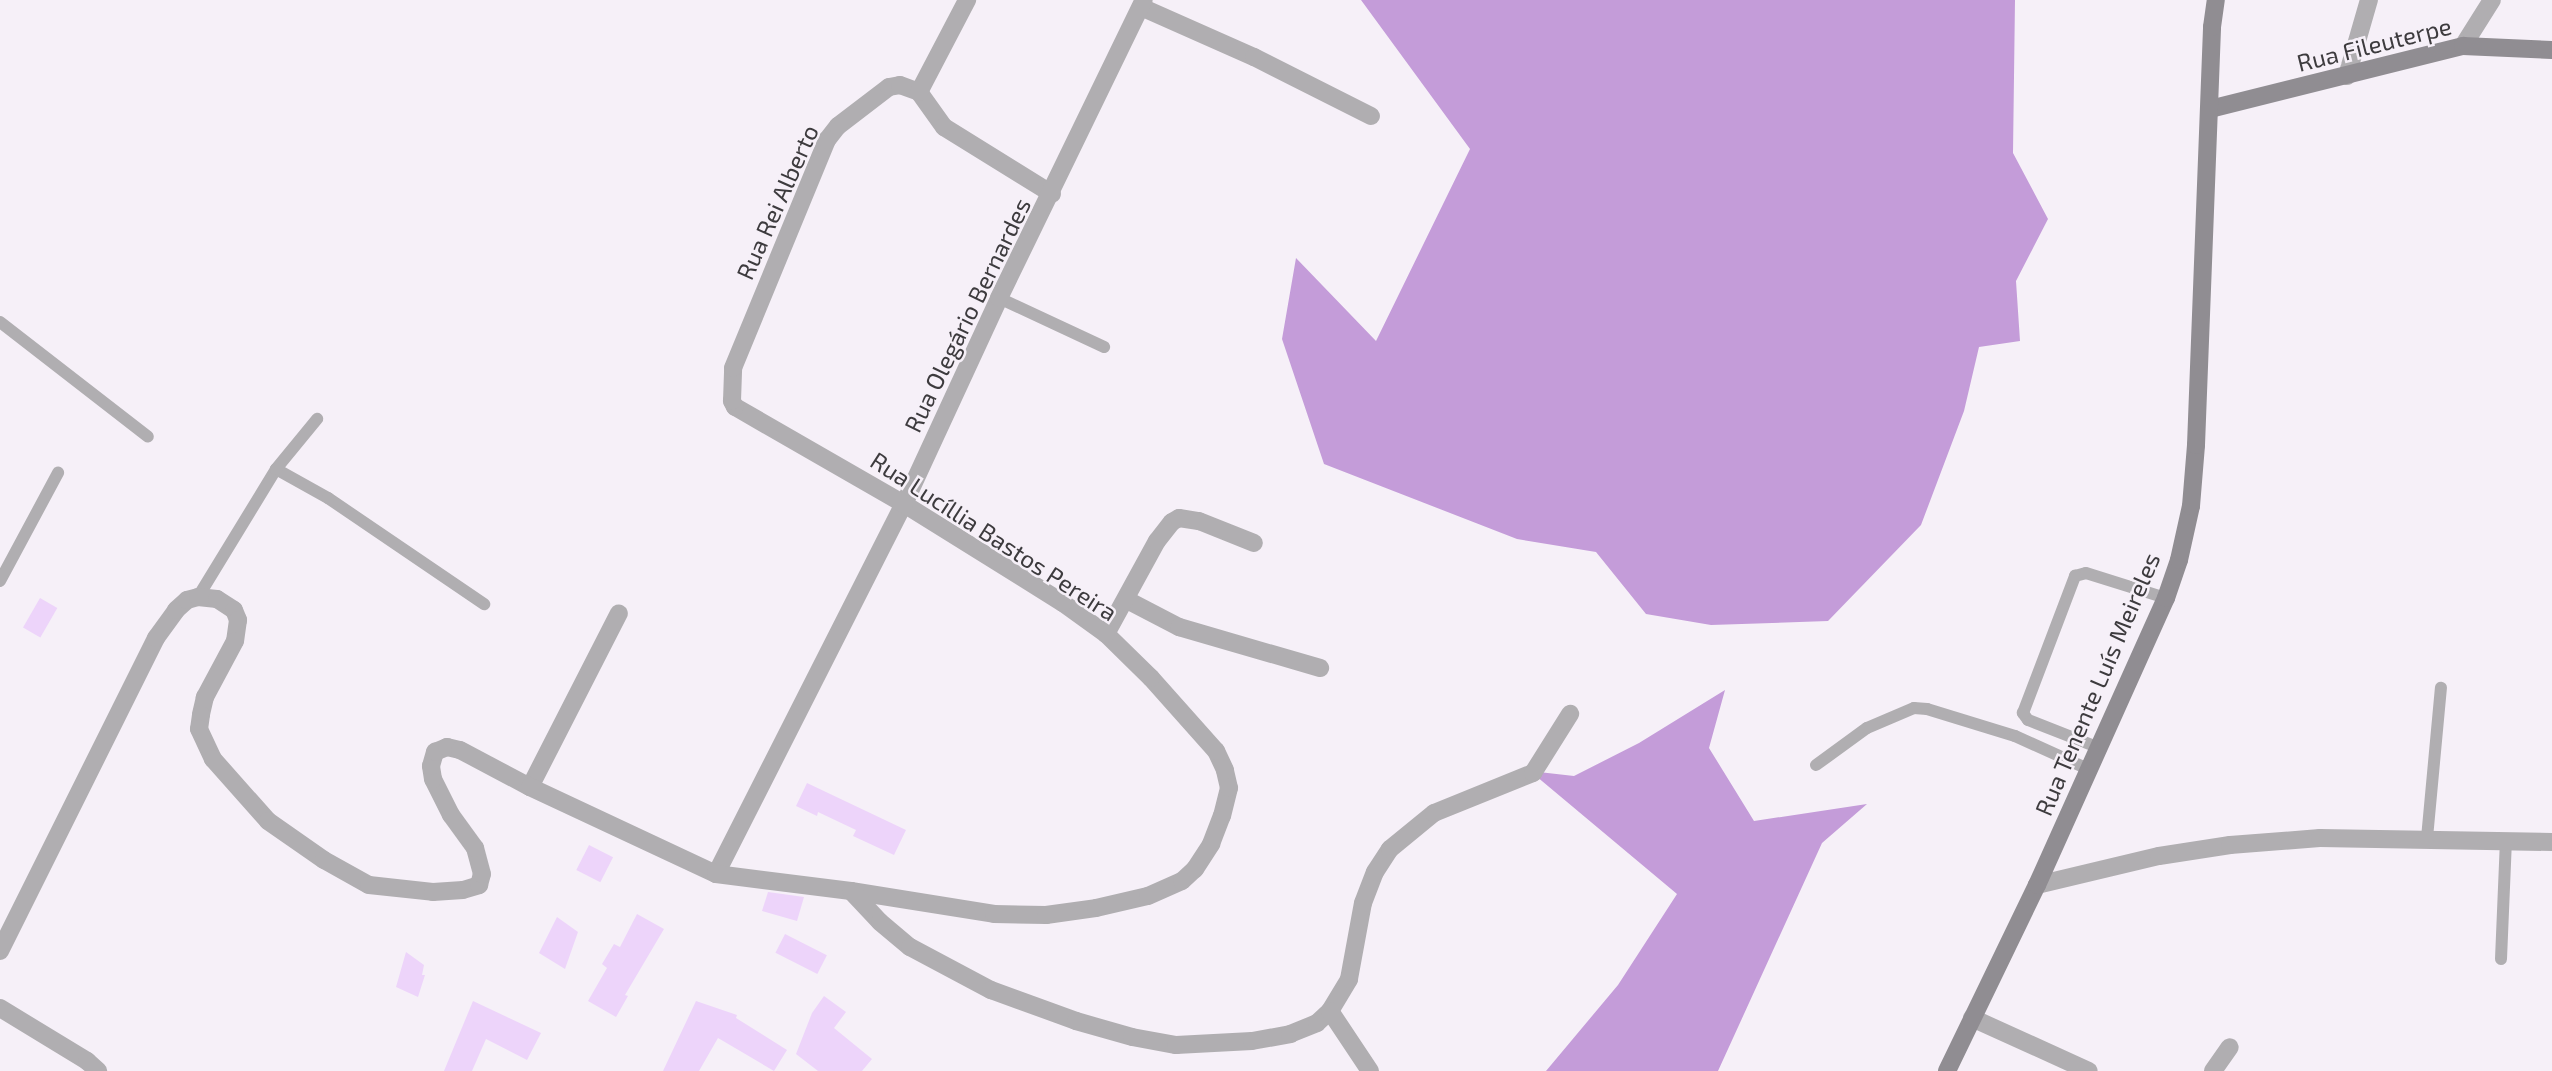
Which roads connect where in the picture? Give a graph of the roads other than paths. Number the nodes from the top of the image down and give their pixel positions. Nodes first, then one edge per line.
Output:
1 (967, 0) edge
2 (2217, 0) edge
3 (2369, 0) edge
4 (2492, 0) edge
5 (1142, 3) edge
6 (2463, 46) junction
7 (2552, 50) edge
8 (2347, 76) junction
9 (919, 92) junction
10 (2210, 109) junction
11 (1371, 116) dead end
12 (1052, 194) junction
13 (999, 298) junction
14 (0, 322) edge
15 (1104, 347) dead end
16 (735, 407) joint
17 (317, 419) dead end
18 (148, 437) dead end
19 (276, 468) junction
20 (58, 473) dead end
21 (904, 504) junction
22 (1254, 543) dead end
23 (0, 581) edge
24 (198, 597) junction
25 (2166, 598) junction
26 (1127, 600) junction
27 (484, 604) dead end
28 (619, 613) dead end
29 (1106, 634) junction
30 (1320, 667) dead end
31 (2441, 688) dead end
32 (1570, 714) dead end
33 (2097, 747) junction
34 (1816, 765) dead end
35 (2088, 769) junction
36 (530, 788) junction
37 (2427, 838) junction
38 (2506, 841) junction
39 (2552, 842) edge
40 (716, 874) junction
41 (2037, 886) junction
42 (851, 891) junction
43 (0, 951) edge
44 (2501, 959) dead end
45 (0, 1008) edge
46 (1330, 1011) junction
47 (1972, 1018) junction
48 (2230, 1046) dead end
49 (98, 1071) edge
50 (1370, 1071) edge
51 (1947, 1071) edge
52 (2089, 1071) edge
53 (2213, 1071) edge

1 - 9 street
2 - 10 main road, Rua Tenente Luís Meireles
3 - 8 street
4 - 6 street
5 - 11 street
5 - 12 street, Rua Olegário Bernardes
6 - 7 main road, Rua Fileuterpe
6 - 8 main road, Rua Fileuterpe
8 - 10 main road, Rua Fileuterpe
9 - 12 street
9 - 16 street, Rua Rei Alberto
10 - 25 main road, Rua Tenente Luís Meireles
12 - 13 street, Rua Olegário Bernardes
13 - 15 lane
13 - 21 street, Rua Olegário Bernardes
14 - 18 lane
16 - 21 street, Rua Lucíllia Bastos Pereira
17 - 19 lane
19 - 24 lane
19 - 27 lane
20 - 23 lane
21 - 29 street, Rua Lucíllia Bastos Pereira
21 - 40 street, Rua Olegário Bernardes
22 - 26 street
24 - 36 street, Rua Lucíllia Bastos Pereira
24 - 43 street
25 - 33 main road, Rua Tenente Luís Meireles
25 - 33 lane
26 - 29 street
26 - 30 street
28 - 36 street
29 - 42 street, Rua Lucíllia Bastos Pereira
31 - 37 lane
32 - 46 street
33 - 35 main road, Rua Tenente Luís Meireles
34 - 35 lane
35 - 41 main road, Rua Tenente Luís Meireles
36 - 40 street, Rua Lucíllia Bastos Pereira
37 - 38 street
37 - 41 street
38 - 39 street
38 - 44 lane
40 - 42 street, Rua Lucíllia Bastos Pereira
41 - 47 main road, Rua Tenente Luís Meireles
42 - 46 street
45 - 49 street
46 - 50 street
47 - 51 main road, Rua Tenente Luís Meireles
47 - 52 street
48 - 53 street

